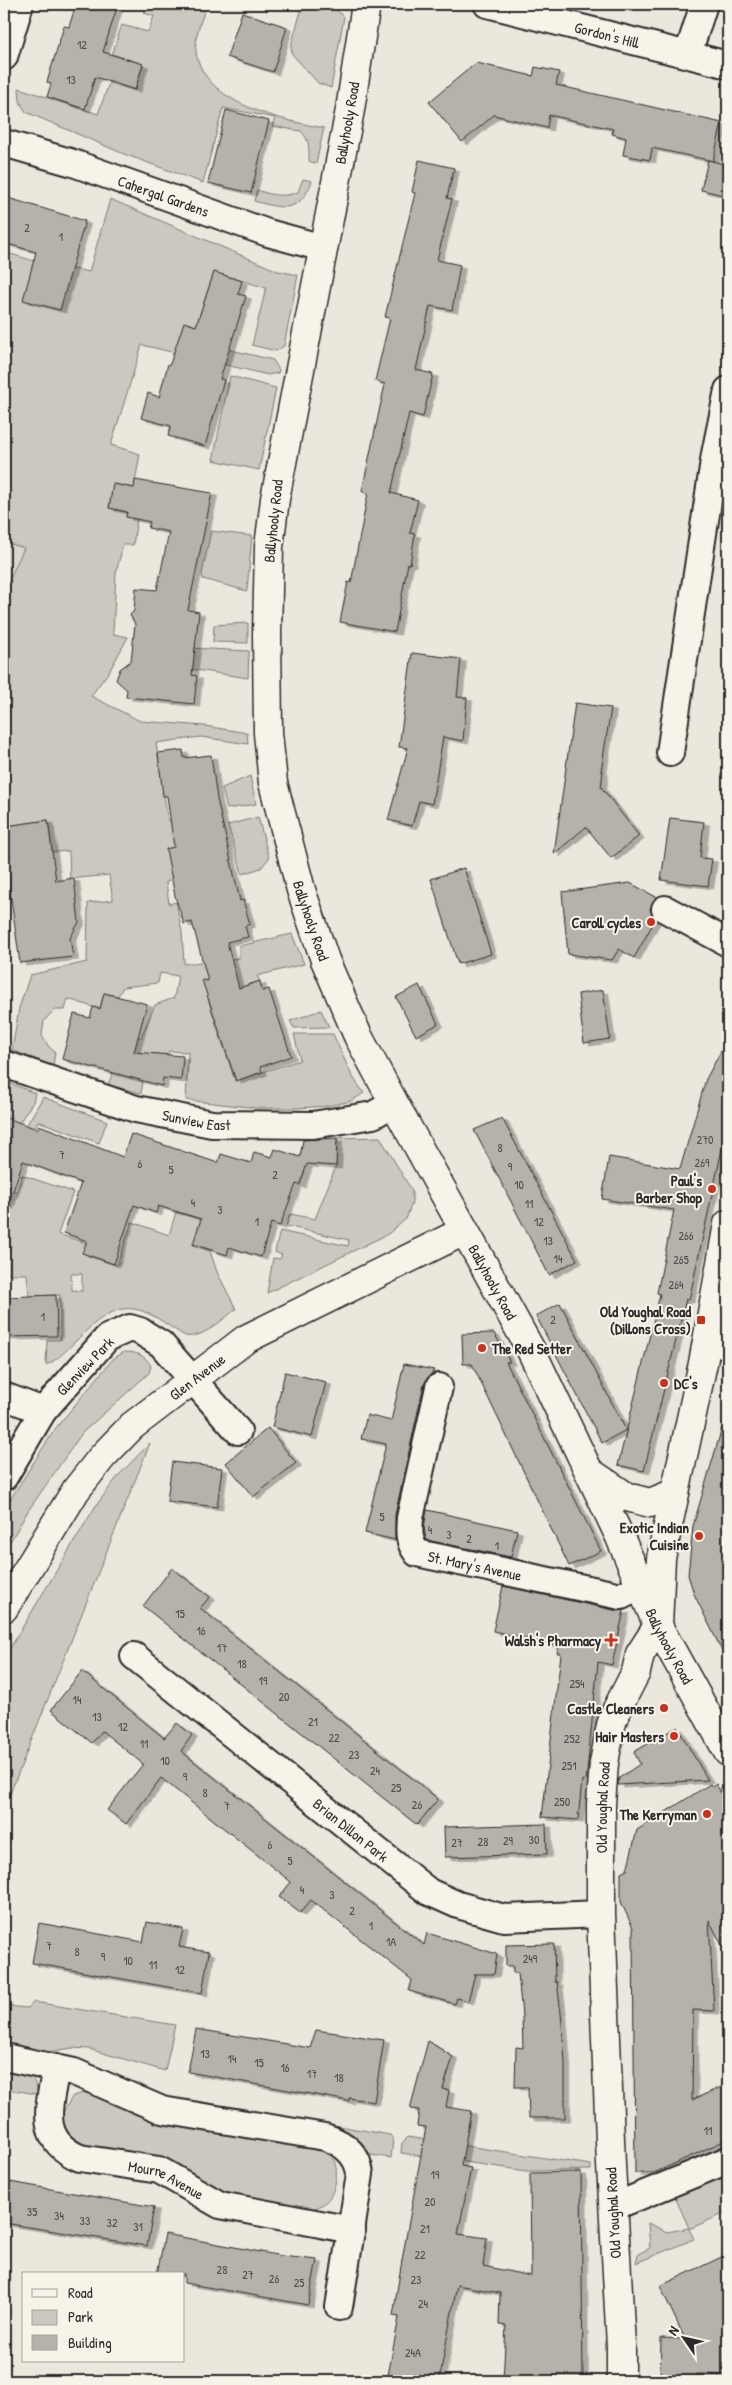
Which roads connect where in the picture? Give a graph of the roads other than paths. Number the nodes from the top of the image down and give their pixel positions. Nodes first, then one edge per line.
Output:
1 (20, 4) edge
2 (366, 4) edge
3 (487, 4) edge
4 (704, 4) edge
5 (688, 54) junction
6 (4, 57) edge
7 (728, 65) edge
8 (4, 143) edge
9 (323, 248) junction
10 (728, 390) edge
11 (670, 753) dead end
12 (665, 909) dead end
13 (728, 943) edge
14 (4, 1064) edge
15 (394, 1103) junction
16 (728, 1224) edge
17 (464, 1231) junction
18 (718, 1343) edge
19 (192, 1378) junction
20 (439, 1387) dead end
21 (4, 1396) edge
22 (42, 1411) junction
23 (238, 1431) dead end
24 (589, 1471) junction
25 (4, 1477) edge
26 (675, 1493) junction
27 (641, 1586) junction
28 (4, 1608) edge
29 (658, 1626) junction
30 (134, 1656) dead end
31 (728, 1752) edge
32 (601, 1914) junction
33 (4, 2057) edge
34 (56, 2068) junction
35 (728, 2160) edge
36 (613, 2207) junction
37 (352, 2230) junction
38 (339, 2307) dead end
39 (621, 2381) edge

1 - 6 street
2 - 9 street, Ballyhooly Road
3 - 5 street, Gordon's Hill
4 - 5 street
5 - 7 street, Gordon's Hill
8 - 9 street, Cahergal Gardens
9 - 15 street, Ballyhooly Road
10 - 11 street
12 - 13 street
14 - 15 street, Sunview East
15 - 17 street, Ballyhooly Road
16 - 18 street
17 - 19 street, Glen Avenue
17 - 24 street, Ballyhooly Road
18 - 26 street
19 - 22 street, Glenview Park
19 - 23 street, Glenview Park
19 - 28 street, Glen Avenue
20 - 27 street, St. Mary's Avenue
21 - 22 street
22 - 25 street, Glenview Park
24 - 26 street
24 - 27 street, Ballyhooly Road
26 - 29 street
27 - 29 street, Ballyhooly Road
29 - 31 street, Ballyhooly Road
29 - 32 street, Old Youghal Road
30 - 32 street, Brian Dillon Park
32 - 36 street, Old Youghal Road
33 - 34 street
34 - 37 street, Mourne Avenue
34 - 37 street
35 - 36 street
36 - 39 street, Old Youghal Road
37 - 38 street

